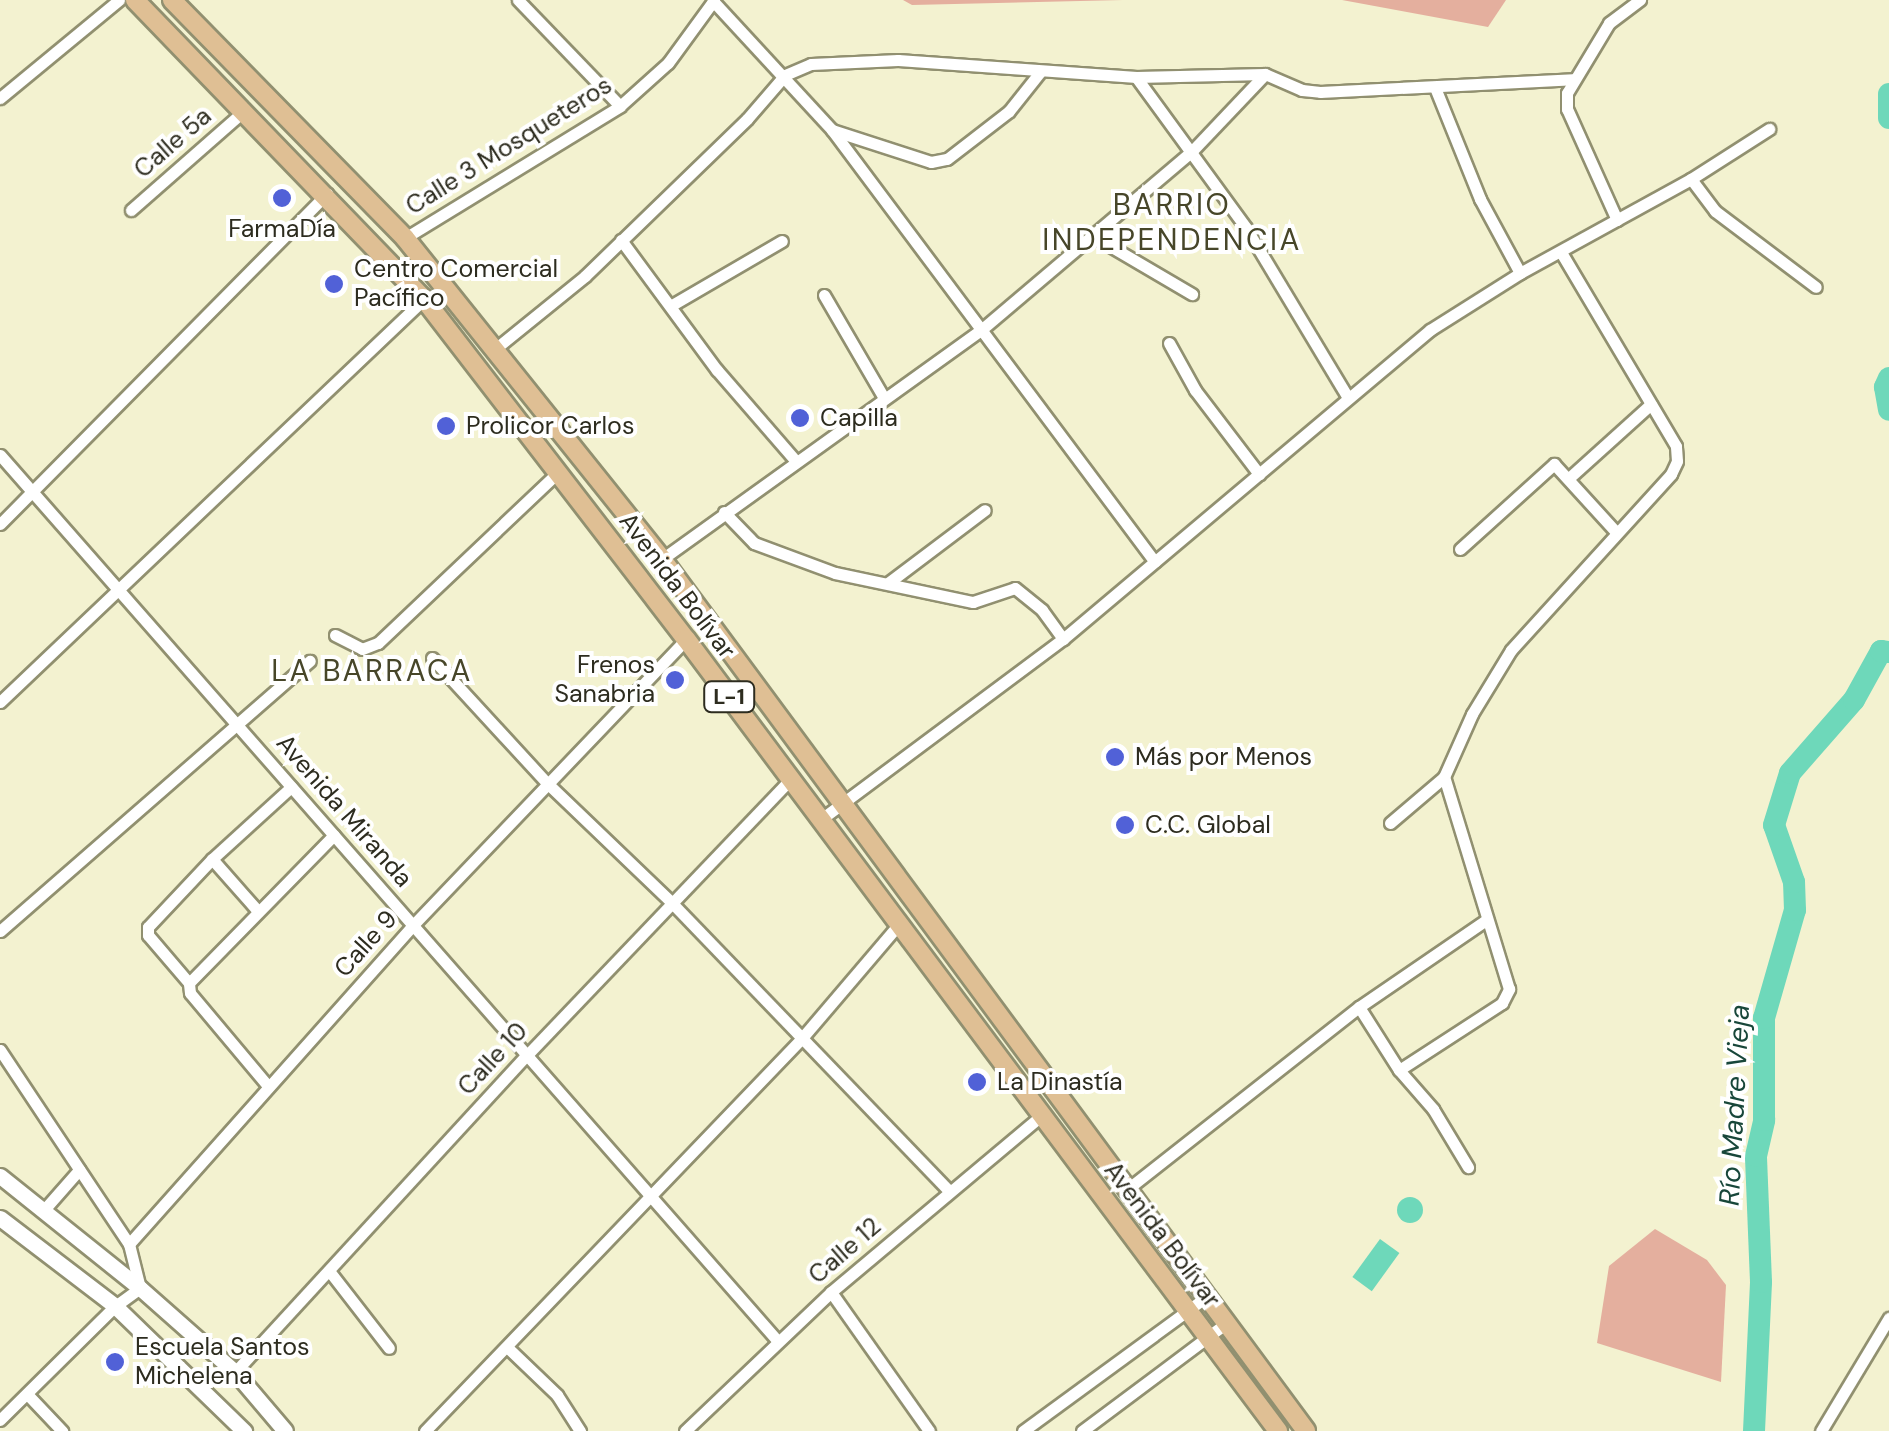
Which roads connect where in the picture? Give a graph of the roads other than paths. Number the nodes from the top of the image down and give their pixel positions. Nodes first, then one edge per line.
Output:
1 (119, 0) edge
2 (135, 0) edge
3 (172, 0) edge
4 (518, 0) edge
5 (1640, 0) edge
6 (713, 1) edge
7 (1040, 72) junction
8 (1265, 74) junction
9 (784, 75) junction
10 (1136, 77) junction
11 (1573, 79) junction
12 (1436, 90) junction
13 (0, 98) edge
14 (620, 106) junction
15 (246, 110) junction
16 (1769, 129) dead end
17 (832, 130) junction
18 (1192, 151) junction
19 (1691, 179) junction
20 (327, 194) junction
21 (131, 210) dead end
22 (1618, 220) junction
23 (1093, 236) junction
24 (405, 238) junction
25 (621, 240) junction
26 (782, 241) dead end
27 (1561, 252) junction
28 (1520, 273) junction
29 (1816, 287) dead end
30 (1192, 294) dead end
31 (824, 295) dead end
32 (424, 299) junction
33 (672, 305) junction
34 (980, 330) junction
35 (1169, 343) dead end
36 (495, 349) junction
37 (884, 398) junction
38 (1348, 398) junction
39 (1651, 404) junction
40 (0, 454) edge
41 (796, 460) junction
42 (559, 471) junction
43 (1259, 474) junction
44 (1569, 478) junction
45 (32, 494) junction
46 (986, 510) dead end
47 (724, 512) junction
48 (0, 524) edge
49 (1617, 534) junction
50 (1460, 549) dead end
51 (662, 559) junction
52 (1155, 562) junction
53 (888, 584) junction
54 (120, 591) junction
55 (335, 634) dead end
56 (686, 639) junction
57 (1064, 639) junction
58 (432, 658) dead end
59 (310, 660) dead end
60 (0, 702) edge
61 (238, 724) junction
62 (1444, 777) junction
63 (790, 780) junction
64 (547, 782) junction
65 (292, 786) junction
66 (841, 804) junction
67 (820, 820) junction
68 (1390, 823) dead end
69 (334, 835) junction
70 (212, 859) junction
71 (671, 902) junction
72 (257, 910) junction
73 (1486, 920) junction
74 (414, 924) junction
75 (899, 924) junction
76 (0, 931) edge
77 (189, 983) junction
78 (1359, 1007) junction
79 (802, 1038) junction
80 (0, 1050) edge
81 (528, 1054) junction
82 (1399, 1070) junction
83 (268, 1086) junction
84 (1042, 1115) junction
85 (1468, 1167) dead end
86 (79, 1170) junction
87 (0, 1176) edge
88 (949, 1191) junction
89 (1125, 1192) junction
90 (652, 1198) junction
91 (43, 1211) junction
92 (0, 1218) edge
93 (129, 1244) junction
94 (330, 1272) junction
95 (140, 1288) junction
96 (831, 1292) junction
97 (1206, 1298) junction
98 (115, 1306) junction
99 (1188, 1311) junction
100 (1889, 1318) edge
101 (1225, 1324) junction
102 (1207, 1337) junction
103 (777, 1340) junction
104 (389, 1348) dead end
105 (508, 1348) junction
106 (234, 1372) junction
107 (28, 1395) junction
108 (0, 1420) edge
109 (62, 1431) edge
110 (244, 1431) edge
111 (285, 1431) edge
112 (425, 1431) edge
113 (580, 1431) edge
114 (685, 1431) edge
115 (929, 1431) edge
116 (1023, 1431) edge
117 (1082, 1431) edge
118 (1278, 1431) edge
119 (1306, 1431) edge
120 (1821, 1431) edge

1 - 13 street
2 - 15 main road, Avenida Bolívar / L-1
3 - 24 main road, Avenida Bolívar / L-1
4 - 14 street
5 - 11 street
6 - 9 street
6 - 14 street, Calle 3 Mosqueteros
7 - 9 street
7 - 10 street
7 - 17 street
8 - 10 street
8 - 12 street
8 - 18 street
9 - 17 street
9 - 25 street
10 - 18 street
11 - 12 street
11 - 22 street
12 - 28 street
14 - 24 street, Calle 3 Mosqueteros
15 - 20 main road, Avenida Bolívar / L-1
15 - 21 street, Calle 5a
16 - 19 street
17 - 34 street
18 - 23 street
18 - 38 street
19 - 22 street
19 - 29 street
20 - 32 main road, Avenida Bolívar / L-1
20 - 45 street
22 - 27 street
23 - 30 street
23 - 34 street
24 - 36 main road, Avenida Bolívar / L-1
25 - 33 street
25 - 36 street
26 - 33 street
27 - 28 street
27 - 39 street
28 - 38 street
31 - 37 street
32 - 42 main road, Avenida Bolívar / L-1
32 - 54 street
33 - 41 street
34 - 37 street
34 - 52 street
35 - 43 street
36 - 51 main road, Avenida Bolívar / L-1
37 - 41 street
38 - 43 street
39 - 44 street
39 - 49 street
40 - 45 street, Avenida Miranda
41 - 47 street
42 - 55 street
42 - 56 main road, Avenida Bolívar / L-1
43 - 52 street
44 - 49 street
44 - 50 street
45 - 48 street
45 - 54 street, Avenida Miranda
46 - 53 street
47 - 51 street
47 - 53 street
49 - 62 street
51 - 66 main road, Avenida Bolívar / L-1
52 - 57 street
53 - 57 street
54 - 60 street
54 - 61 street, Avenida Miranda
56 - 63 main road, Avenida Bolívar / L-1
56 - 64 street, Calle 9
57 - 66 street
58 - 64 street
59 - 61 street
61 - 65 street, Avenida Miranda
61 - 76 street
62 - 68 street
62 - 73 street
63 - 67 main road, Avenida Bolívar / L-1
63 - 71 street, Calle 10
64 - 71 street
64 - 74 street, Calle 9
65 - 69 street, Avenida Miranda
65 - 70 street
66 - 67 street
66 - 89 main road, Avenida Bolívar / L-1
67 - 75 main road, Avenida Bolívar / L-1
69 - 72 street
69 - 74 street, Avenida Miranda
70 - 72 street
70 - 77 street
71 - 79 street
71 - 81 street, Calle 10
72 - 77 street
73 - 78 street
73 - 82 street
74 - 81 street, Avenida Miranda
74 - 83 street, Calle 9
75 - 79 street
75 - 84 main road, Avenida Bolívar / L-1
77 - 83 street
78 - 82 street
78 - 89 street
79 - 88 street
79 - 90 street
80 - 86 street
81 - 90 street, Avenida Miranda
81 - 94 street, Calle 10
82 - 85 street
83 - 93 street, Calle 9
84 - 88 street, Calle 12
84 - 99 main road, Avenida Bolívar / L-1
86 - 91 street
86 - 93 street
87 - 91 street
88 - 96 street, Calle 12
89 - 97 main road, Avenida Bolívar / L-1
90 - 103 street, Avenida Miranda
90 - 105 street
91 - 95 street
92 - 98 street
93 - 95 street
94 - 104 street
94 - 106 street, Calle 10
95 - 98 street
95 - 106 street
96 - 103 street, Calle 12
96 - 115 street
97 - 99 street
97 - 101 main road, Avenida Bolívar / L-1
98 - 107 street
98 - 110 street
99 - 102 main road, Avenida Bolívar / L-1
99 - 116 street
100 - 120 street
101 - 102 street
101 - 119 main road, Avenida Bolívar / L-1
102 - 117 street
102 - 118 main road, Avenida Bolívar / L-1
103 - 114 street, Calle 12
105 - 112 street
105 - 113 street
106 - 111 street
107 - 108 street
107 - 109 street

